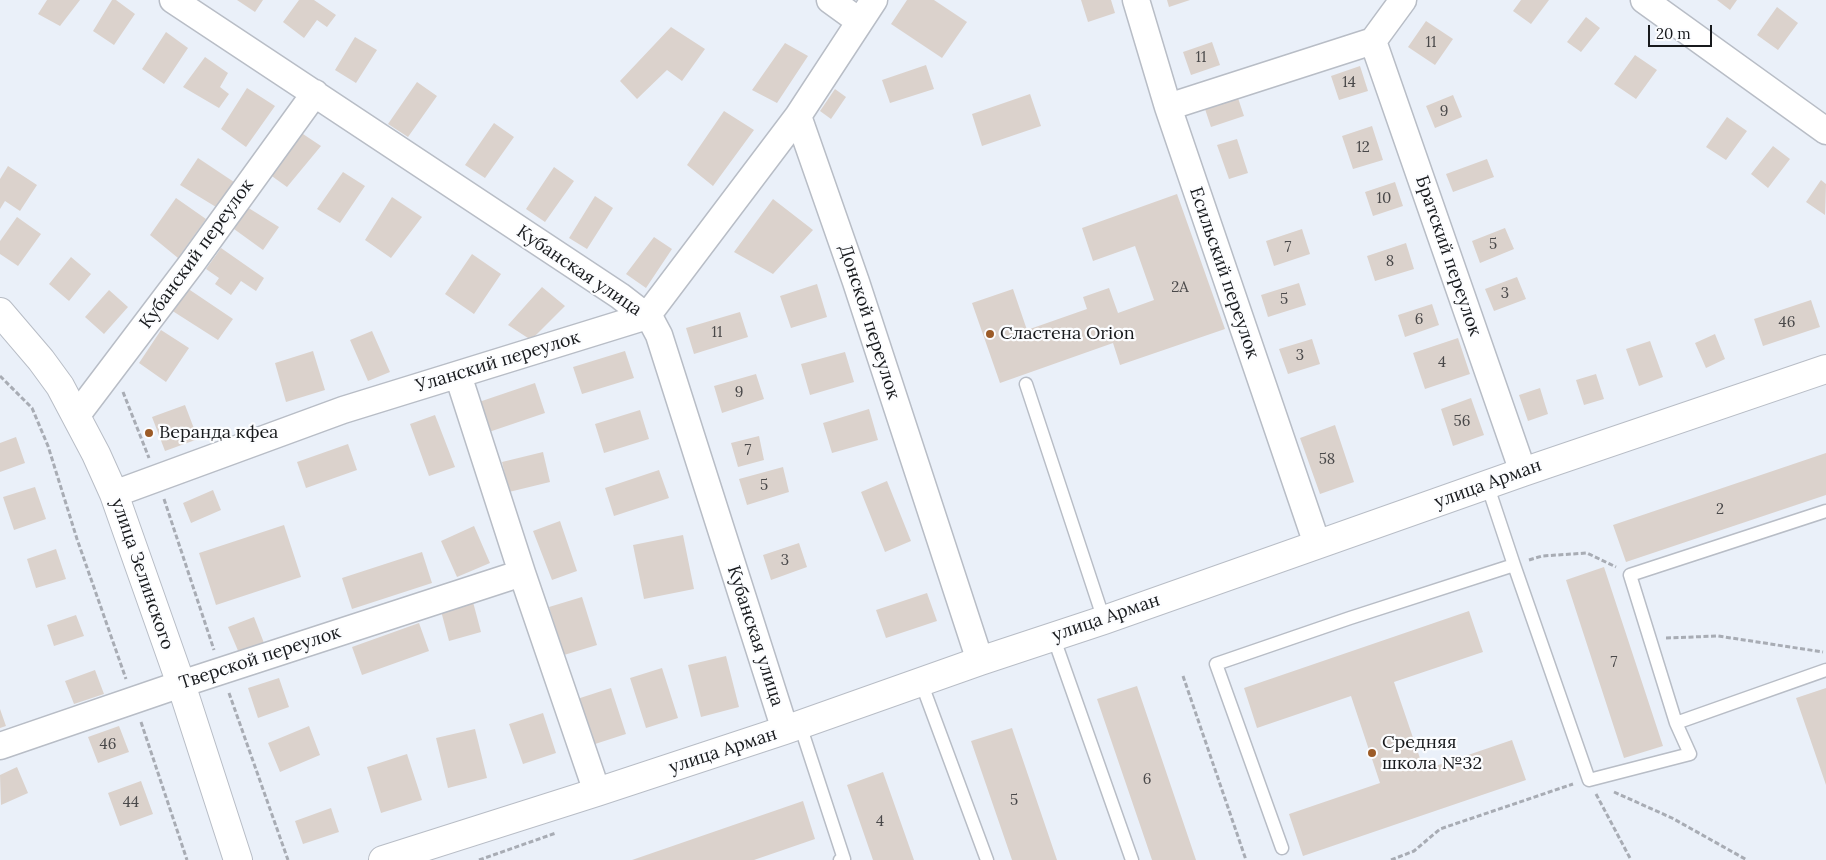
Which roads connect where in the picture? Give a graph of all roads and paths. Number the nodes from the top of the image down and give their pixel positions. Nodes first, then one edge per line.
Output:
1 (173, 0) edge
2 (830, 0) edge
3 (874, 0) edge
4 (1136, 0) edge
5 (1402, 0) edge
6 (1644, 0) edge
7 (859, 21) junction
8 (1373, 41) junction
9 (315, 93) junction
10 (1168, 107) junction
11 (798, 116) junction
12 (1821, 123) edge
13 (0, 312) edge
14 (647, 316) junction
15 (113, 367) junction
16 (1826, 369) edge
17 (458, 375) junction
18 (0, 376) edge
19 (1026, 384) dead end
20 (77, 416) junction
21 (1523, 472) junction
22 (157, 479) junction
23 (1487, 484) junction
24 (114, 494) junction
25 (1826, 511) edge
26 (1317, 544) junction
27 (1514, 565) junction
28 (522, 574) junction
29 (1630, 575) junction
30 (1104, 620) junction
31 (1053, 636) junction
32 (1650, 641) junction
33 (1826, 653) edge
34 (980, 661) junction
35 (1826, 670) edge
36 (221, 671) junction
37 (1183, 676) dead end
38 (921, 682) junction
39 (181, 684) junction
40 (133, 700) junction
41 (1676, 723) junction
42 (793, 727) junction
43 (0, 746) edge
44 (1589, 780) junction
45 (598, 792) junction
46 (1282, 848) dead end
47 (187, 860) edge
48 (238, 860) edge
49 (288, 860) edge
50 (383, 860) edge
51 (843, 860) edge
52 (987, 860) edge
53 (1132, 860) edge
54 (1246, 860) edge
55 (1391, 860) edge
56 (1631, 860) edge
57 (1747, 860) edge

1 - 9 street, Кубанская улица
2 - 7 street
3 - 7 street
4 - 10 street, Есильский переулок
5 - 8 street
6 - 12 street
7 - 11 street
8 - 10 street
8 - 21 street, Братский переулок
9 - 14 street, Кубанская улица
9 - 15 street, Кубанский переулок
10 - 26 street, Есильский переулок
11 - 14 street
11 - 34 street, Донской переулок
13 - 20 street, улица Зелинского
14 - 17 street, Уланский переулок
14 - 42 street, Кубанская улица
15 - 20 street, Кубанский переулок
15 - 22 path
16 - 21 street, улица Арман
17 - 22 street, Уланский переулок
17 - 28 street
18 - 40 path
19 - 30 lane
20 - 24 street, улица Зелинского
21 - 23 street, улица Арман
22 - 24 street, Уланский переулок
22 - 36 path
23 - 26 street, улица Арман
23 - 27 lane
24 - 39 street, улица Зелинского
25 - 29 lane
26 - 30 street, улица Арман
27 - 29 path
27 - 44 lane
27 - 46 lane
28 - 36 street, Тверской переулок
28 - 45 street
29 - 32 lane
30 - 31 street, улица Арман
31 - 34 street, улица Арман
31 - 53 lane
32 - 33 path
32 - 41 lane
34 - 38 street, улица Арман
35 - 41 lane
36 - 39 street, Тверской переулок
36 - 49 path
37 - 54 path
38 - 42 street, улица Арман
38 - 52 lane
39 - 40 street, Тверской переулок
39 - 48 street, улица Зелинского
40 - 43 street, Тверской переулок
40 - 47 path
41 - 44 lane
42 - 45 street, улица Арман
42 - 51 lane
44 - 55 path
44 - 56 path
44 - 57 path
45 - 50 street, улица Арман

